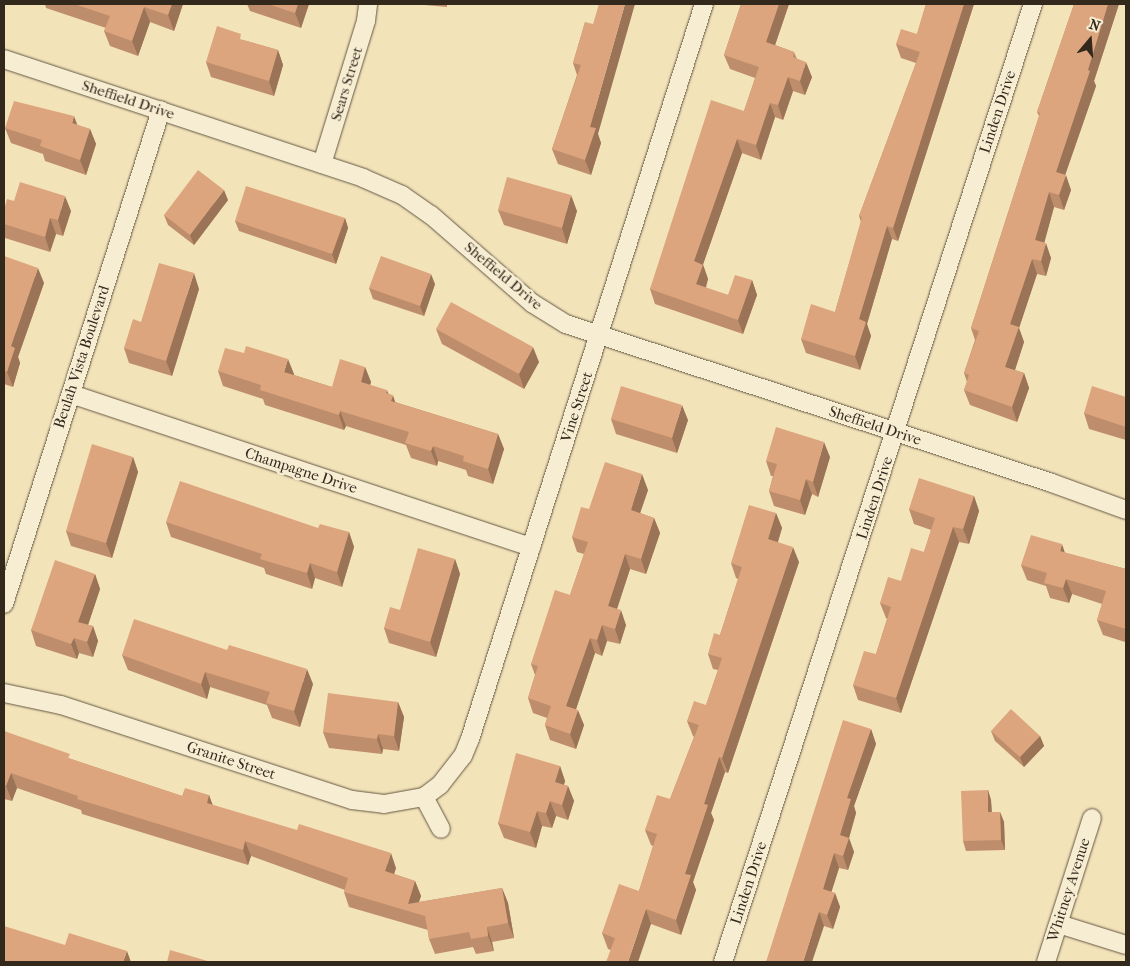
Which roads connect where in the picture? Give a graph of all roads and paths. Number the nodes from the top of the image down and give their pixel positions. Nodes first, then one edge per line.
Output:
1 (368, 4) edge
2 (704, 4) edge
3 (1033, 4) edge
4 (4, 59) edge
5 (161, 110) junction
6 (322, 164) junction
7 (600, 336) junction
8 (71, 394) junction
9 (896, 433) junction
10 (1126, 510) edge
11 (531, 547) junction
12 (4, 604) edge
13 (4, 693) edge
14 (424, 797) junction
15 (1092, 818) dead end
16 (441, 829) dead end
17 (1058, 924) junction
18 (1126, 945) edge
19 (723, 962) edge
20 (1046, 962) edge

1 - 6 street, Sears Street
2 - 7 street, Vine Street
3 - 9 street, Linden Drive
4 - 5 street, Sheffield Drive
5 - 6 street, Sheffield Drive
5 - 8 street, Beulah Vista Boulevard
6 - 7 street, Sheffield Drive
7 - 9 street, Sheffield Drive
7 - 11 street, Vine Street
8 - 11 street, Champagne Drive
8 - 12 street, Beulah Vista Boulevard
9 - 10 street, Sheffield Drive
9 - 19 street, Linden Drive
11 - 14 street, Vine Street
13 - 14 street, Granite Street
14 - 16 street
15 - 17 street, Whitney Avenue
17 - 18 street
17 - 20 street, Whitney Avenue

